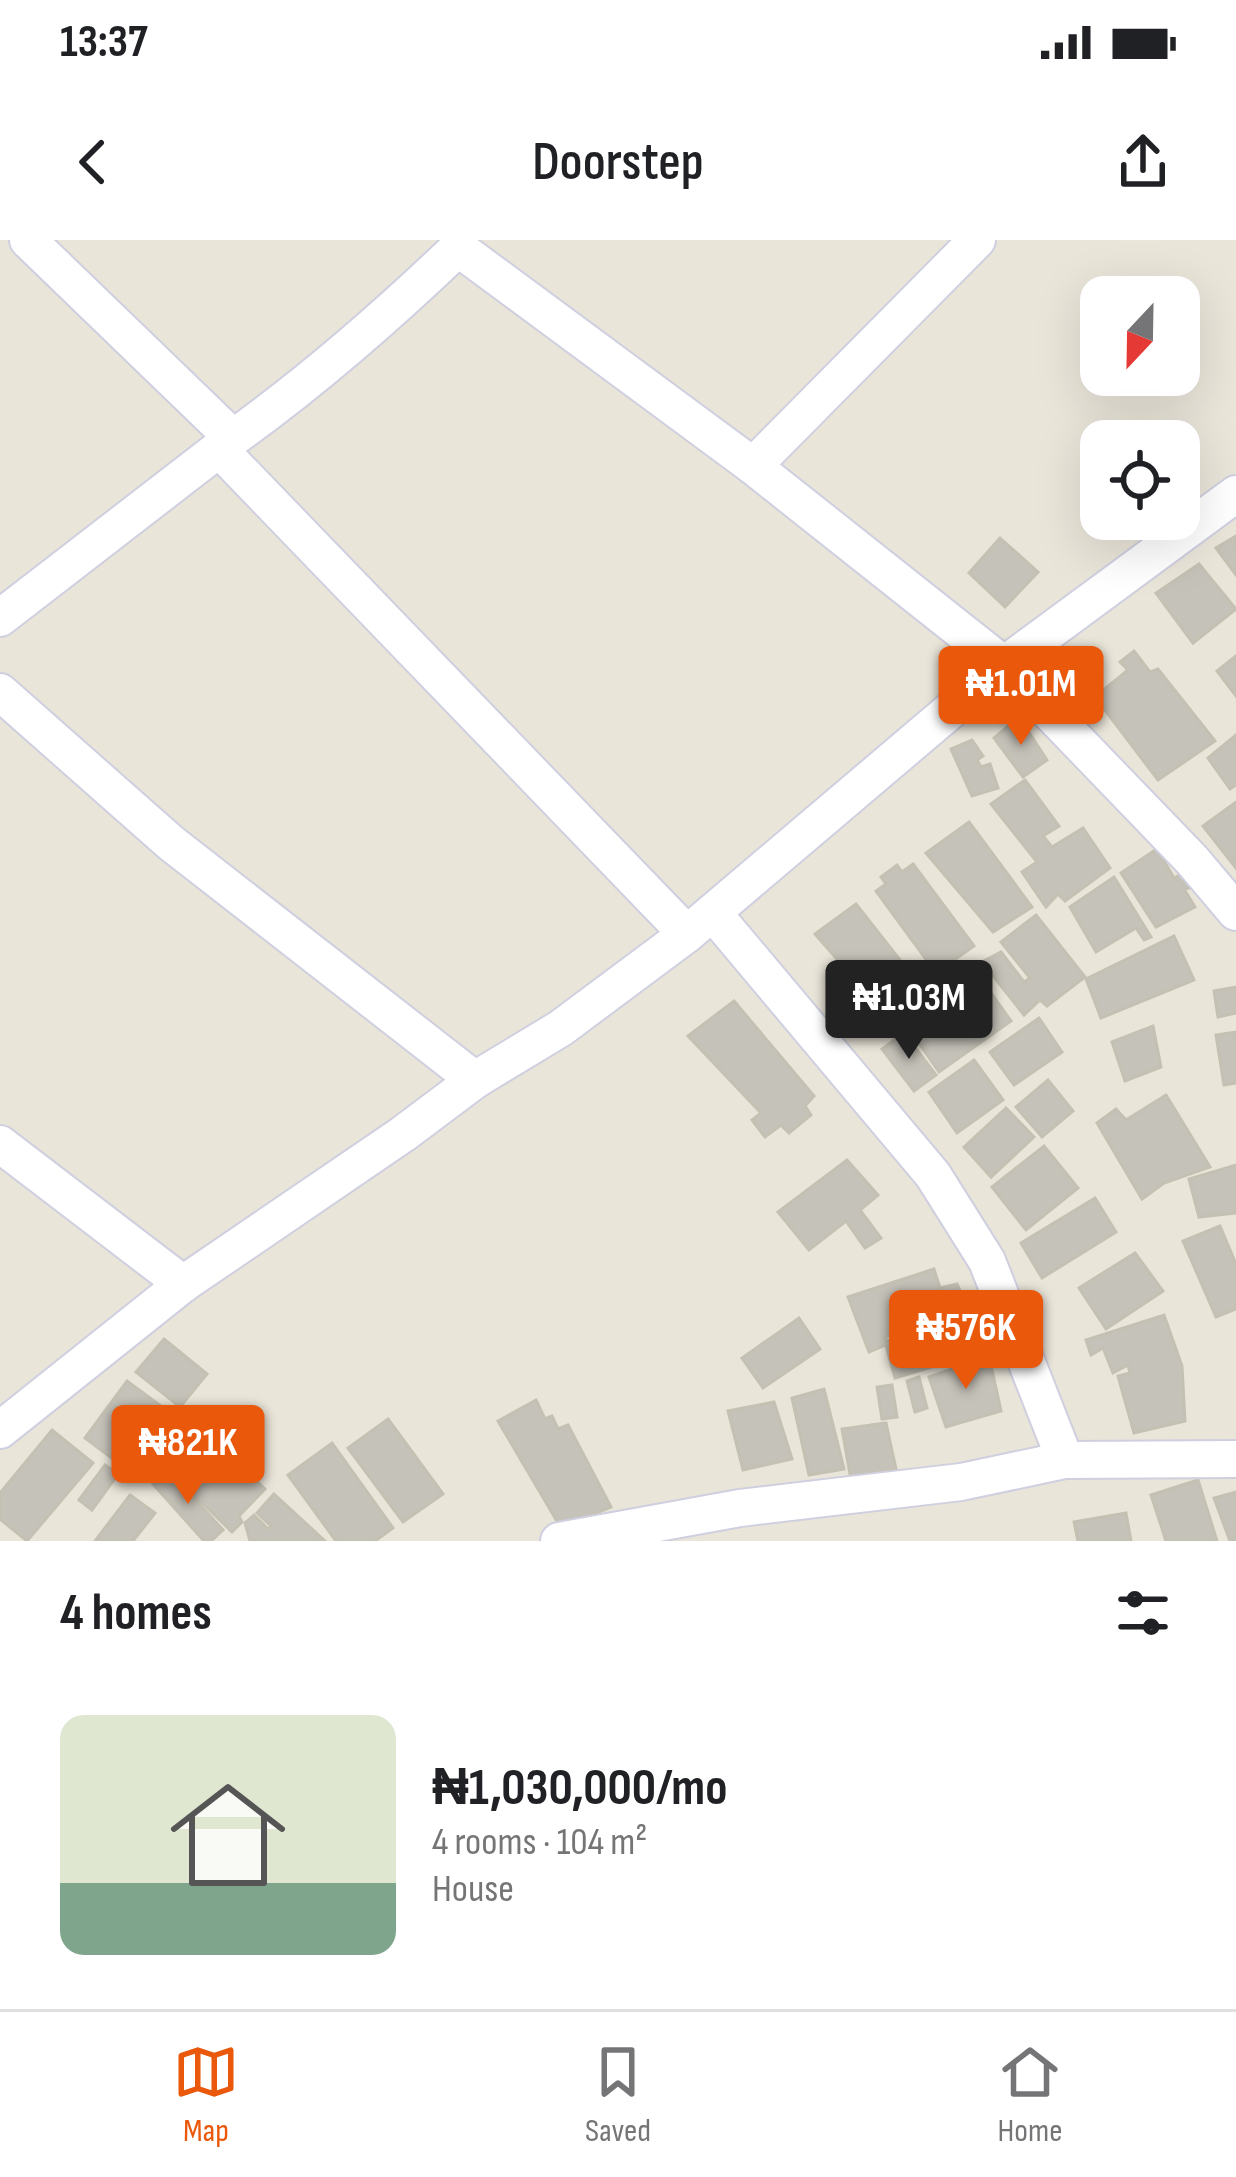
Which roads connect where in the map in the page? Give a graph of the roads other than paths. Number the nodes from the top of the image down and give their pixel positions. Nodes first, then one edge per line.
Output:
1 (28, 240) edge
2 (977, 240) edge
3 (457, 243) edge
4 (227, 444) junction
5 (753, 466) junction
6 (1236, 494) edge
7 (0, 618) edge
8 (1004, 664) junction
9 (0, 692) edge
10 (1236, 912) edge
11 (700, 924) junction
12 (475, 1080) junction
13 (0, 1144) edge
14 (183, 1284) junction
15 (0, 1430) edge
16 (1236, 1459) edge
17 (1065, 1460) junction
18 (559, 1541) edge

1 - 4 street
2 - 5 street
3 - 4 street
3 - 5 street
4 - 7 street
4 - 11 street
5 - 8 street
6 - 8 street
8 - 10 street
8 - 11 street
9 - 12 street
11 - 12 street
11 - 17 street
12 - 14 street
13 - 14 street
14 - 15 street
16 - 17 street
17 - 18 street

